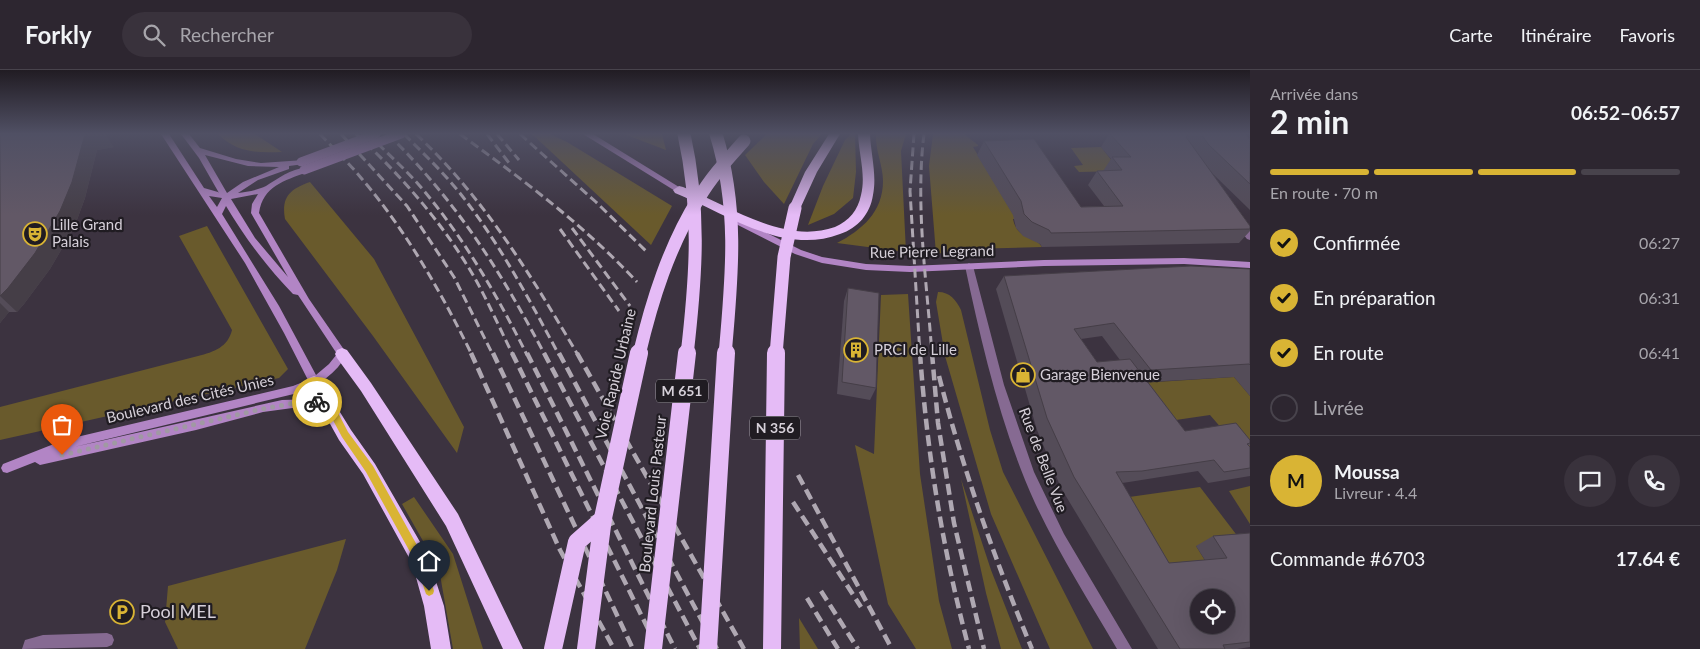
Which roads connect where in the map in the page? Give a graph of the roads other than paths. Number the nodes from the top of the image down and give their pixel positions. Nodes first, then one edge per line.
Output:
1 (183, 161) edge
2 (206, 161) edge
3 (231, 161) edge
4 (328, 161) edge
5 (633, 161) edge
6 (690, 161) edge
7 (724, 161) edge
8 (724, 161) edge
9 (818, 161) edge
10 (867, 161) edge
11 (301, 162) joint
12 (265, 189) junction
13 (202, 190) junction
14 (679, 190) junction
15 (227, 197) junction
16 (216, 211) junction
17 (1232, 217) edge
18 (1250, 237) edge
19 (1250, 265) edge
20 (969, 266) junction
21 (306, 301) junction
22 (342, 354) junction
23 (314, 382) junction
24 (330, 406) junction
25 (4, 469) edge
26 (603, 519) junction
27 (107, 640) dead end
28 (30, 649) edge
29 (440, 649) edge
30 (513, 649) edge
31 (553, 649) edge
32 (586, 649) edge
33 (653, 649) edge
34 (708, 649) edge
35 (772, 649) edge
36 (1125, 649) edge

1 - 13 main road
2 - 15 main road
3 - 11 main road
4 - 12 main road, bridge
5 - 14 main road, Rue Pierre Legrand
6 - 33 highway, Boulevard Louis Pasteur / M 651, bridge
7 - 34 highway, M 651, bridge
8 - 26 highway, Voie Rapide Urbaine, bridge
9 - 35 highway, N 356, bridge
10 - 14 highway
11 - 15 main road
12 - 15 main road
12 - 21 main road
13 - 15 main road
13 - 16 main road
14 - 20 main road, Rue Pierre Legrand
15 - 16 main road
15 - 21 main road
16 - 23 main road
17 - 18 street
19 - 20 main road, Rue Pierre Legrand
20 - 36 street, Rue de Belle Vue
21 - 22 main road
22 - 23 main road, Boulevard des Cités Unies
22 - 30 highway
23 - 24 highway
23 - 25 main road, Boulevard des Cités Unies
24 - 25 main road, Boulevard des Cités Unies
24 - 29 highway
26 - 31 highway, bridge
26 - 32 highway, Voie Rapide Urbaine, bridge
27 - 28 street

